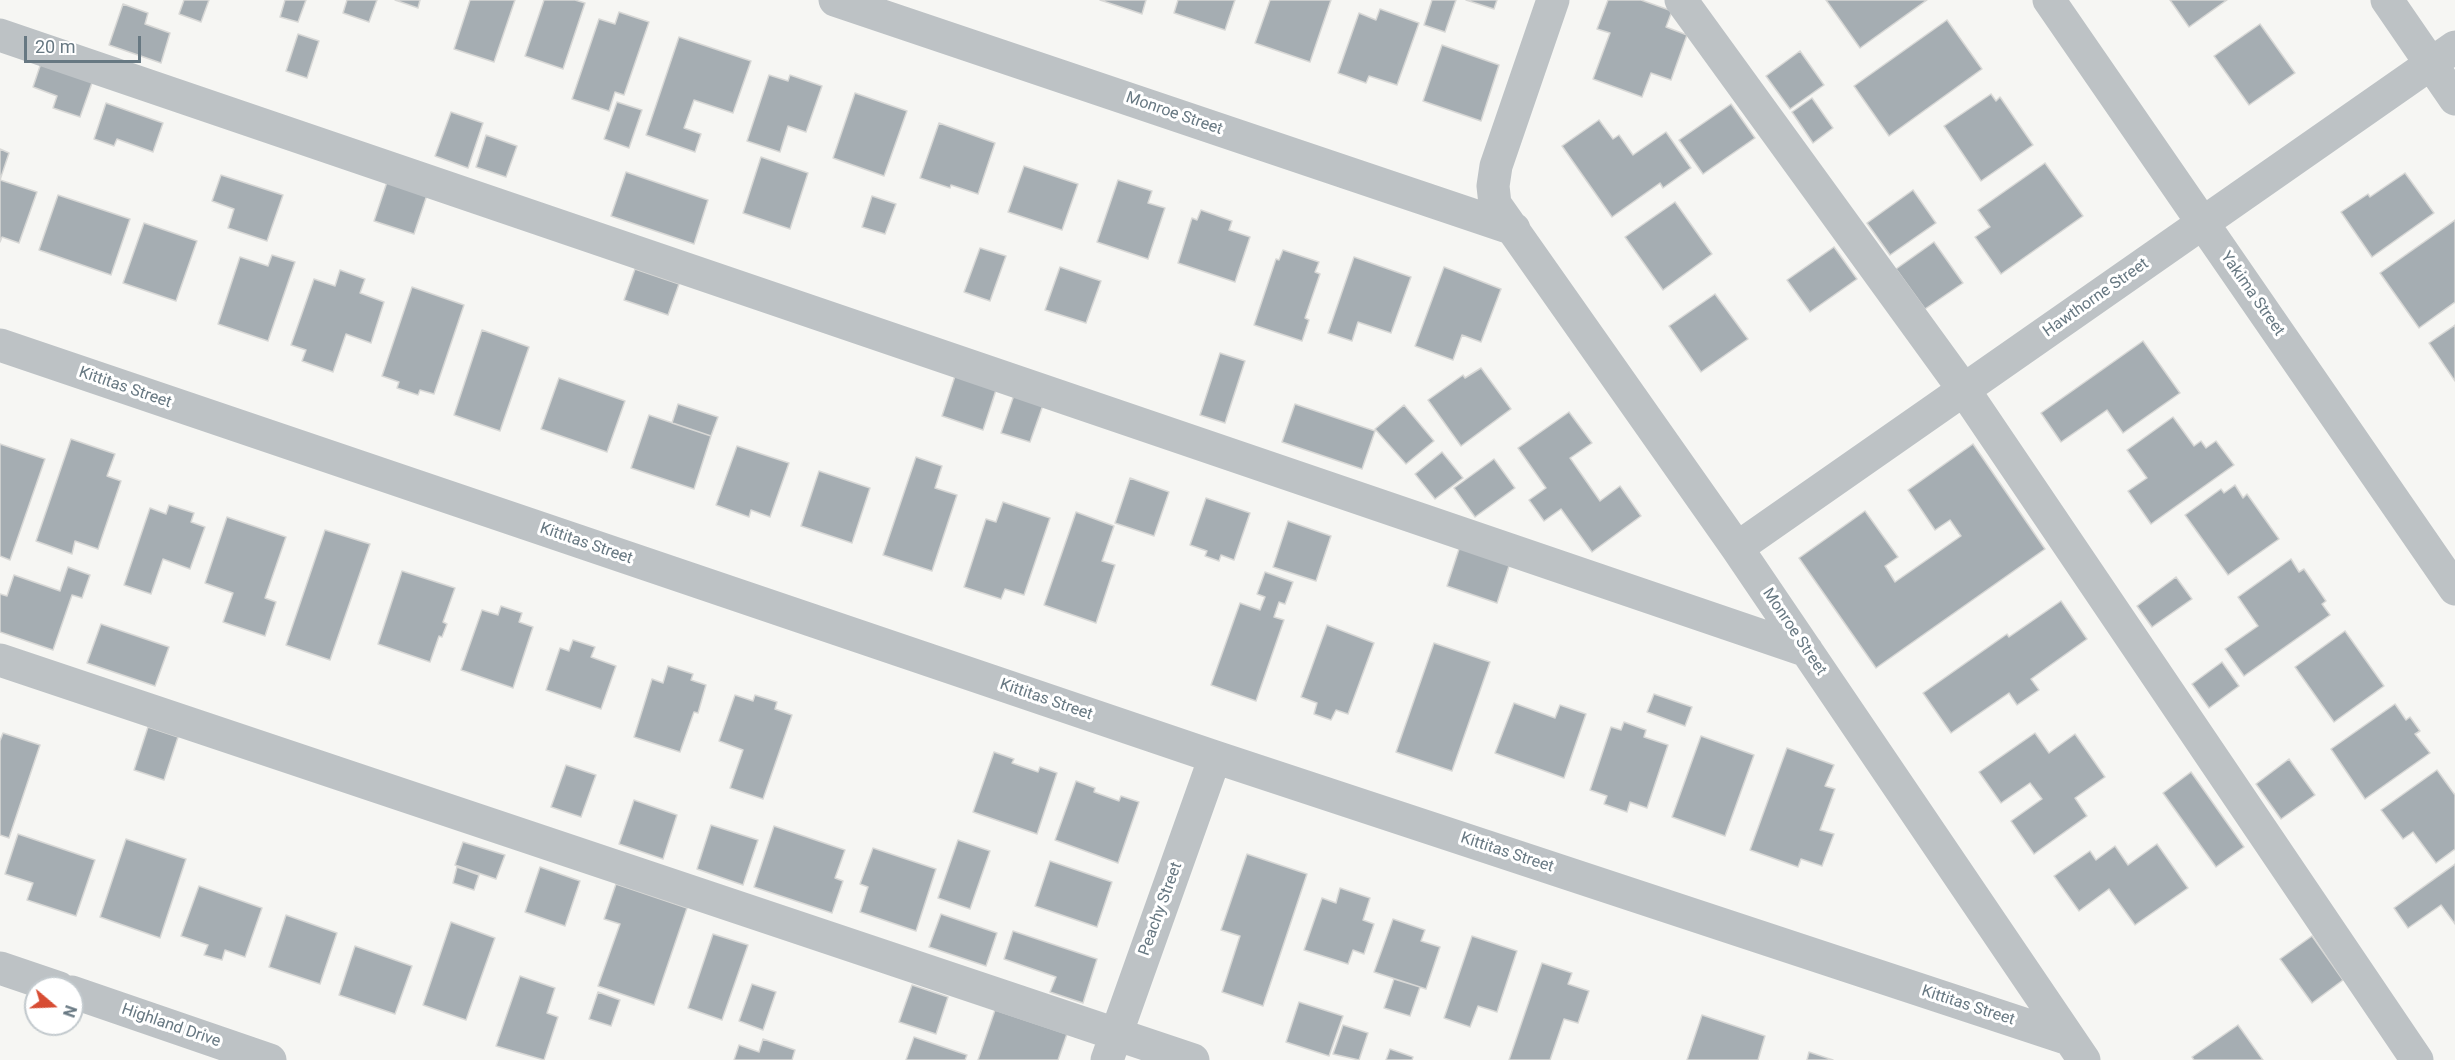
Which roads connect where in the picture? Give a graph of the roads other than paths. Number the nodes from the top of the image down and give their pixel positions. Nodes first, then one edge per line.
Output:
1 (835, 0) edge
2 (1553, 0) edge
3 (1681, 0) edge
4 (2049, 0) edge
5 (2387, 0) edge
6 (0, 35) edge
7 (2443, 55) edge
8 (2455, 99) edge
9 (2204, 224) junction
10 (1514, 229) junction
11 (0, 345) edge
12 (1964, 390) junction
13 (1737, 548) junction
14 (2455, 589) edge
15 (1807, 651) junction
16 (0, 660) edge
17 (1215, 757) junction
18 (0, 968) edge
19 (24, 976) edge
20 (84, 996) edge
21 (1111, 1048) edge
22 (2077, 1049) edge
23 (270, 1060) edge
24 (1193, 1060) edge
25 (2417, 1060) edge

1 - 10 street, Monroe Street
2 - 10 street, Monroe Street
3 - 12 street
4 - 9 street, Yakima Street
5 - 7 street
6 - 15 street
7 - 8 street
7 - 9 street, Hawthorne Street
9 - 12 street, Hawthorne Street
9 - 14 street, Yakima Street
10 - 13 street, Monroe Street
11 - 17 street, Kittitas Street
12 - 13 street, Hawthorne Street
12 - 25 street
13 - 15 street, Monroe Street
15 - 22 street, Monroe Street
16 - 21 street
17 - 21 street, Peachy Street
17 - 22 street, Kittitas Street
18 - 19 street
20 - 23 street, Highland Drive
21 - 24 street

